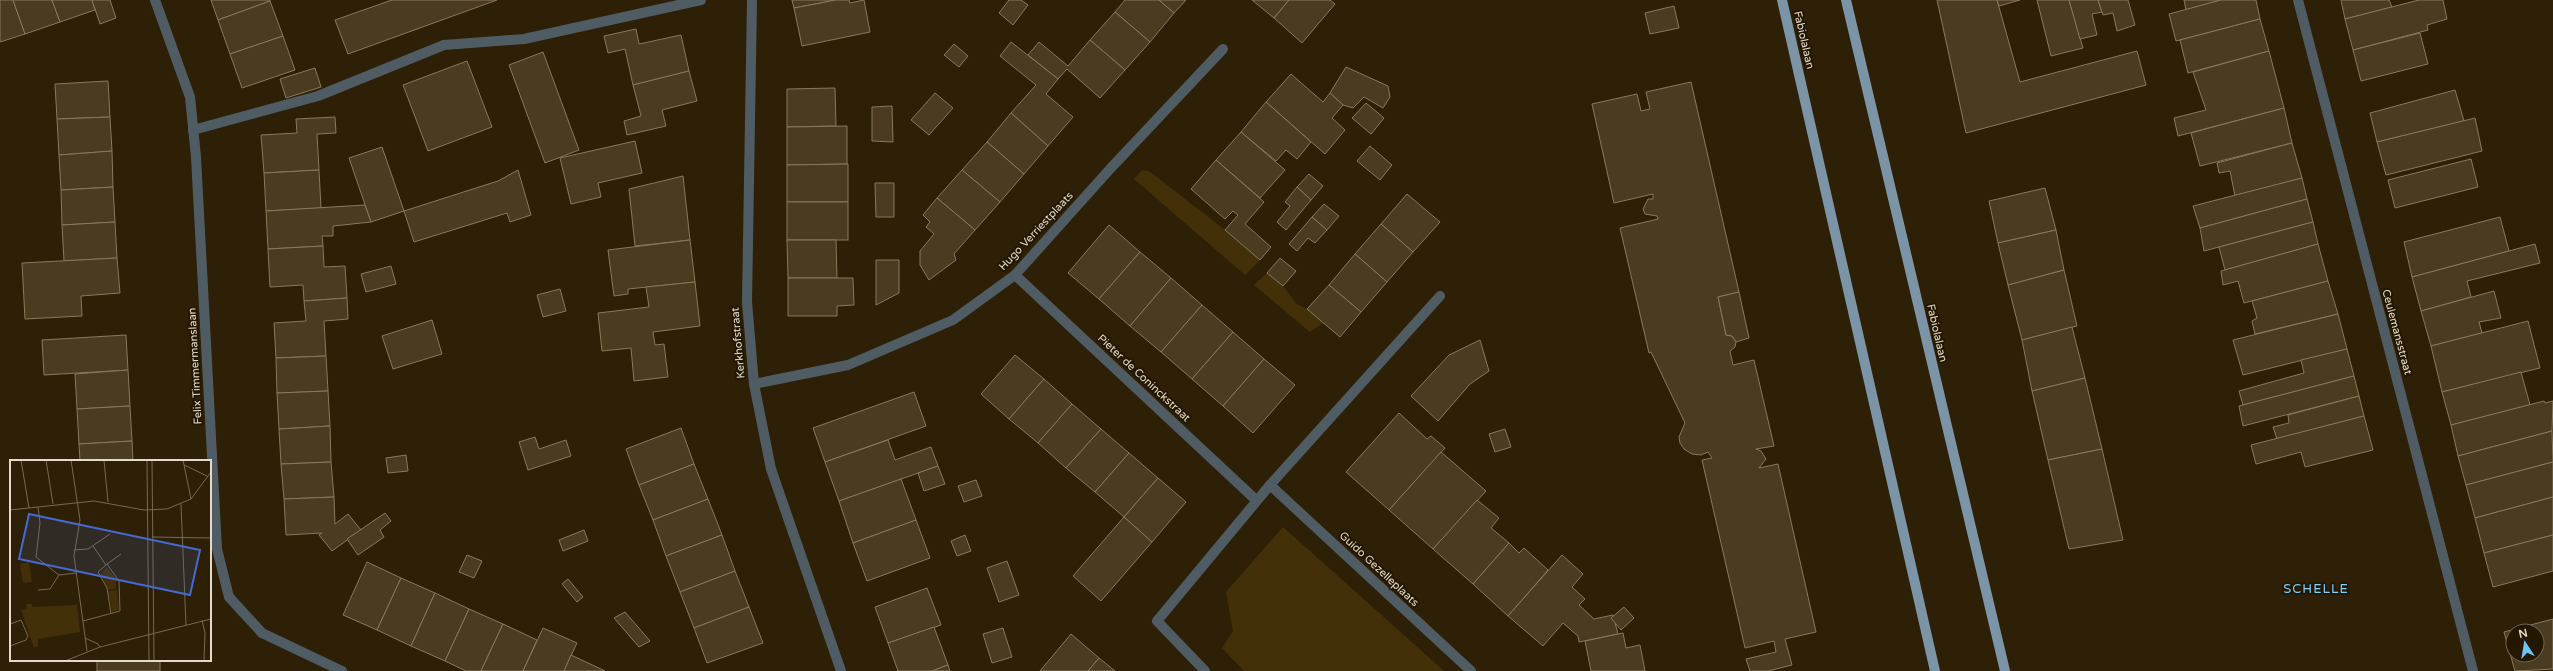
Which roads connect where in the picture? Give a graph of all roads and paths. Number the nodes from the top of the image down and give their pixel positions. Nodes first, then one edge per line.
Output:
1 (155, 0) edge
2 (701, 0) edge
3 (752, 0) edge
4 (1782, 0) edge
5 (1846, 0) edge
6 (2298, 0) edge
7 (1223, 50) dead end
8 (193, 130) junction
9 (1015, 275) junction
10 (1440, 296) dead end
11 (754, 384) junction
12 (1270, 485) junction
13 (1256, 500) junction
14 (342, 671) edge
15 (841, 671) edge
16 (1205, 671) edge
17 (1471, 671) edge
18 (1935, 671) edge
19 (2005, 671) edge
20 (2473, 671) edge

1 - 8 street, Felix Timmermanslaan
2 - 8 street
3 - 11 street, Kerkhofstraat
4 - 18 main road, Fabiolalaan
5 - 19 main road, Fabiolalaan
6 - 20 street, Ceulemansstraat
7 - 9 street, Hugo Verriestplaats
8 - 14 street, Felix Timmermanslaan
9 - 11 street, Hugo Verriestplaats
9 - 13 street, Pieter de Coninckstraat
10 - 12 street
11 - 15 street, Kerkhofstraat
12 - 13 street
12 - 17 street, Guido Gezelleplaats
13 - 16 street

